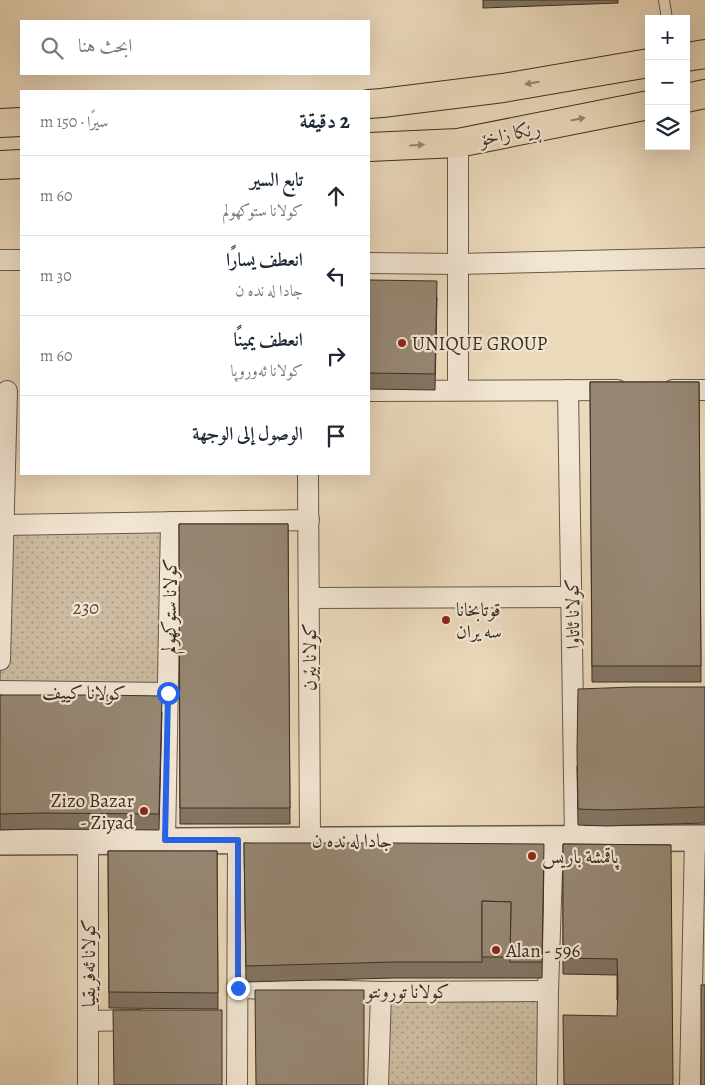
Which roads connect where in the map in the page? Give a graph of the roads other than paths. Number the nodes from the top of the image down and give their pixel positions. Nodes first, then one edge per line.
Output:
1 (664, 0) edge
2 (666, 15) edge
3 (705, 54) edge
4 (690, 56) edge
5 (645, 64) edge
6 (705, 94) edge
7 (690, 97) edge
8 (370, 104) edge
9 (645, 106) edge
10 (0, 115) edge
11 (20, 116) edge
12 (20, 122) edge
13 (0, 123) edge
14 (458, 143) junction
15 (370, 147) edge
16 (20, 164) edge
17 (0, 165) edge
18 (705, 258) edge
19 (0, 260) edge
20 (20, 260) edge
21 (370, 263) edge
22 (458, 264) junction
23 (370, 390) edge
24 (458, 390) junction
25 (568, 390) junction
26 (705, 390) edge
27 (9, 391) edge
28 (308, 475) edge
29 (309, 520) junction
30 (171, 522) junction
31 (4, 525) junction
32 (572, 597) junction
33 (309, 598) junction
34 (0, 660) edge
35 (0, 691) edge
36 (168, 693) junction
37 (700, 838) edge
38 (564, 839) junction
39 (165, 840) junction
40 (238, 840) junction
41 (310, 840) junction
42 (88, 841) junction
43 (0, 842) edge
44 (699, 975) edge
45 (238, 988) junction
46 (548, 991) junction
47 (381, 992) junction
48 (218, 1019) edge
49 (238, 1019) junction
50 (158, 1020) edge
51 (88, 1021) junction
52 (88, 1085) edge
53 (237, 1085) edge
54 (378, 1085) edge
55 (547, 1085) edge
56 (690, 1085) edge

1 - 2 lane
3 - 4 highway
5 -> 8 highway
6 - 7 highway
14 -> 9 highway, ڕێکا زاخۆ
10 - 11 highway
12 - 13 highway
15 -> 14 highway, ڕێکا زاخۆ
14 - 22 street
16 - 17 highway
18 - 22 street
19 - 20 street
21 - 22 street
22 - 24 street
23 - 24 street
24 - 25 street
25 - 26 street
25 - 32 street, كولانا ئاتاوا
27 - 31 street
28 - 29 street, كولانا بێرن
29 - 30 street
29 - 33 street, كولانا بێرن
30 - 31 street
30 - 36 street, كولانا ستوكهولم
31 - 34 street
32 - 33 street
32 - 38 street, كولانا ئاتاوا
33 - 41 street, كولانا بێرن
35 - 36 street, كولانا كييف
36 - 39 street, كولانا ستوكهولم
37 - 38 street, جادا له نده ن
37 - 44 street
38 - 41 street, جادا له نده ن
38 - 46 street, كولانا ئاتاوا
39 - 40 street, جادا له نده ن
39 - 42 street, جادا له نده ن
40 - 41 street, جادا له نده ن
40 - 45 street
42 - 43 street, جادا له نده ن
42 - 51 street, كولانا ئه‌فریقیا
44 - 56 street
45 - 47 street, كولانا تورونتو
45 - 49 street
46 - 47 street, كولانا تورونتو
46 - 55 street, كولانا ئاتاوا
47 - 54 street
48 - 49 street
49 - 53 street
50 - 51 street
51 - 52 street, كولانا ئه‌فریقیا

